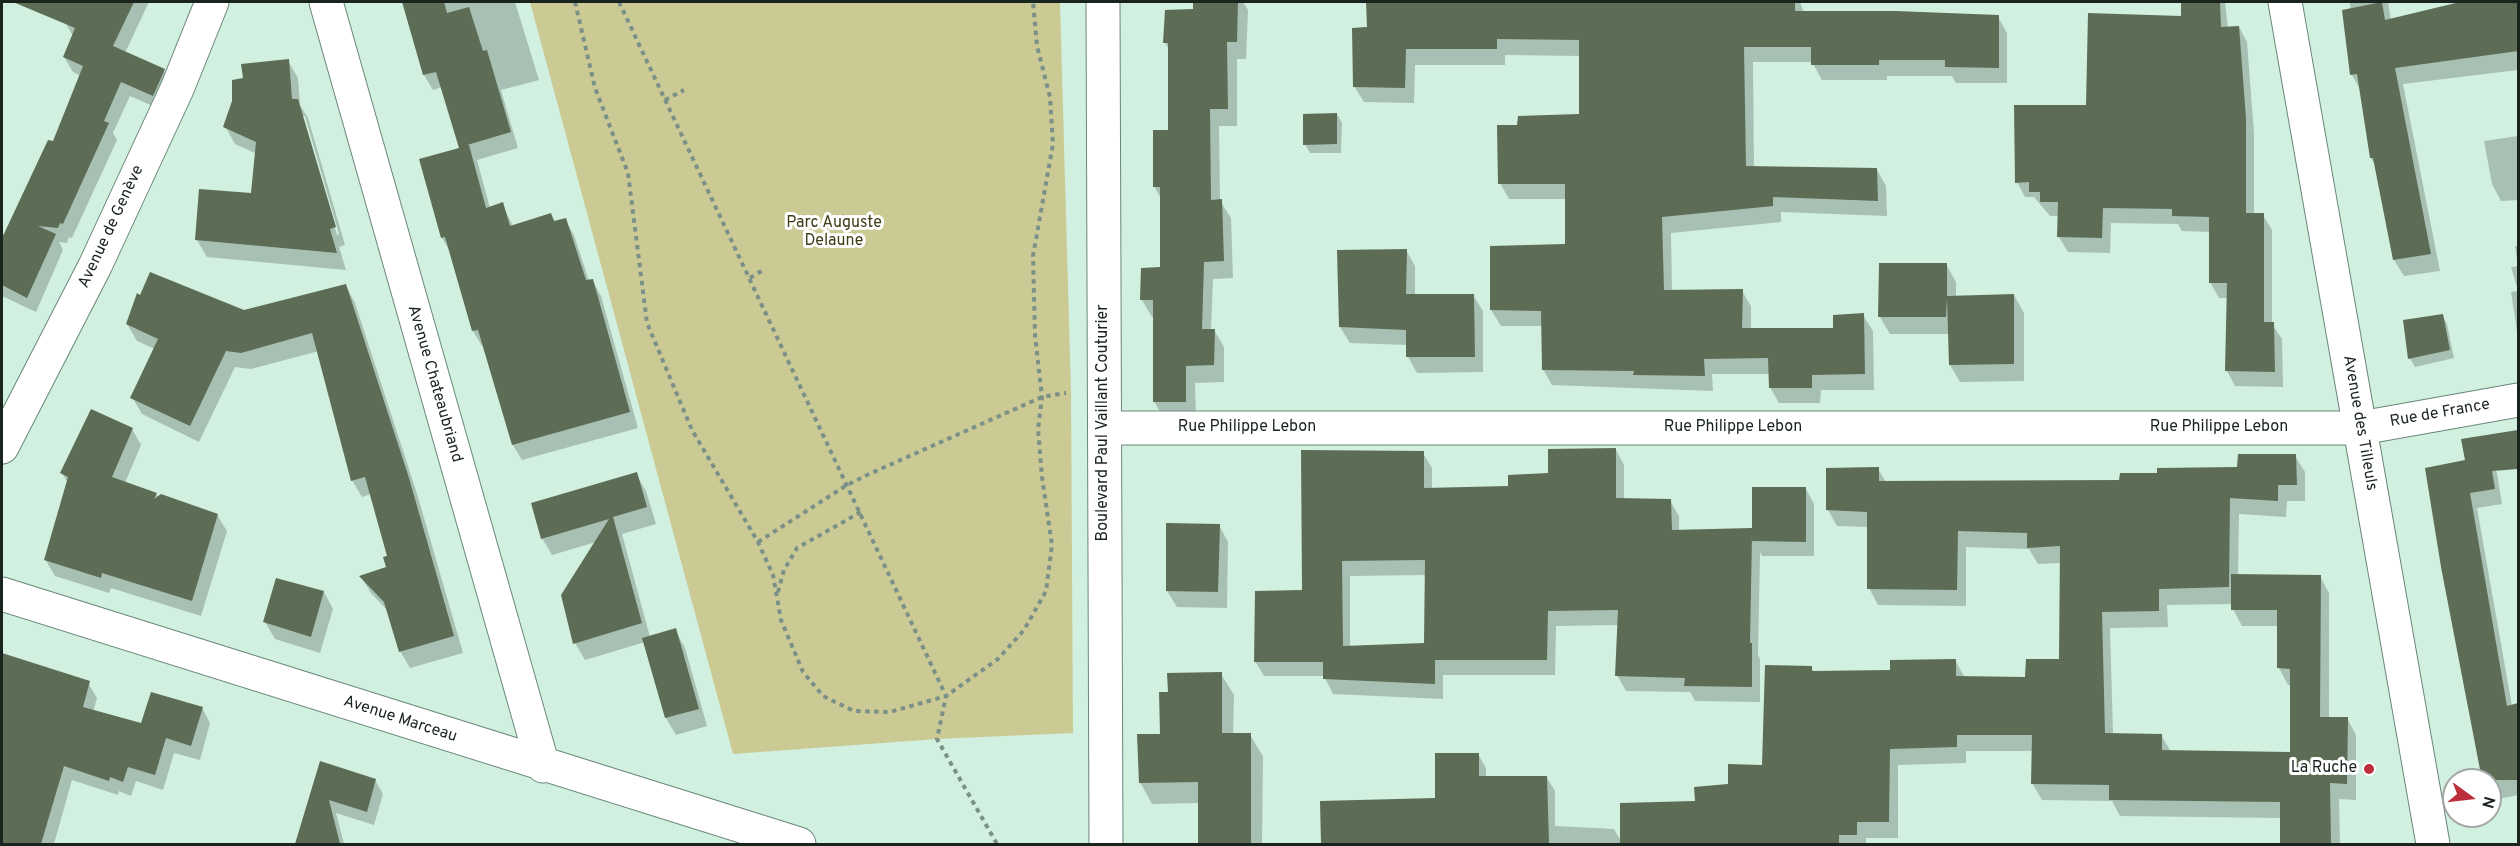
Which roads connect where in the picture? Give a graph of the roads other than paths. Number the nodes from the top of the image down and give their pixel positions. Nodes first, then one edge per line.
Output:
1 (212, 2) edge
2 (326, 2) edge
3 (1103, 2) edge
4 (2285, 2) edge
5 (2518, 400) edge
6 (1105, 428) junction
7 (2361, 428) junction
8 (2, 447) edge
9 (2, 594) edge
10 (543, 766) junction
11 (799, 844) edge
12 (1106, 844) edge
13 (2433, 844) edge

1 - 8 street, Avenue de Genève
2 - 10 street, Avenue Chateaubriand
3 - 6 street, Boulevard Paul Vaillant Couturier
4 - 7 street, Avenue des Tilleuls
5 - 7 street, Rue de France
6 - 7 street, Rue Philippe Lebon
6 - 12 street, Boulevard Paul Vaillant Couturier
7 - 13 street, Avenue des Tilleuls
9 - 10 street, Avenue Marceau
10 - 11 street, Avenue Marceau

